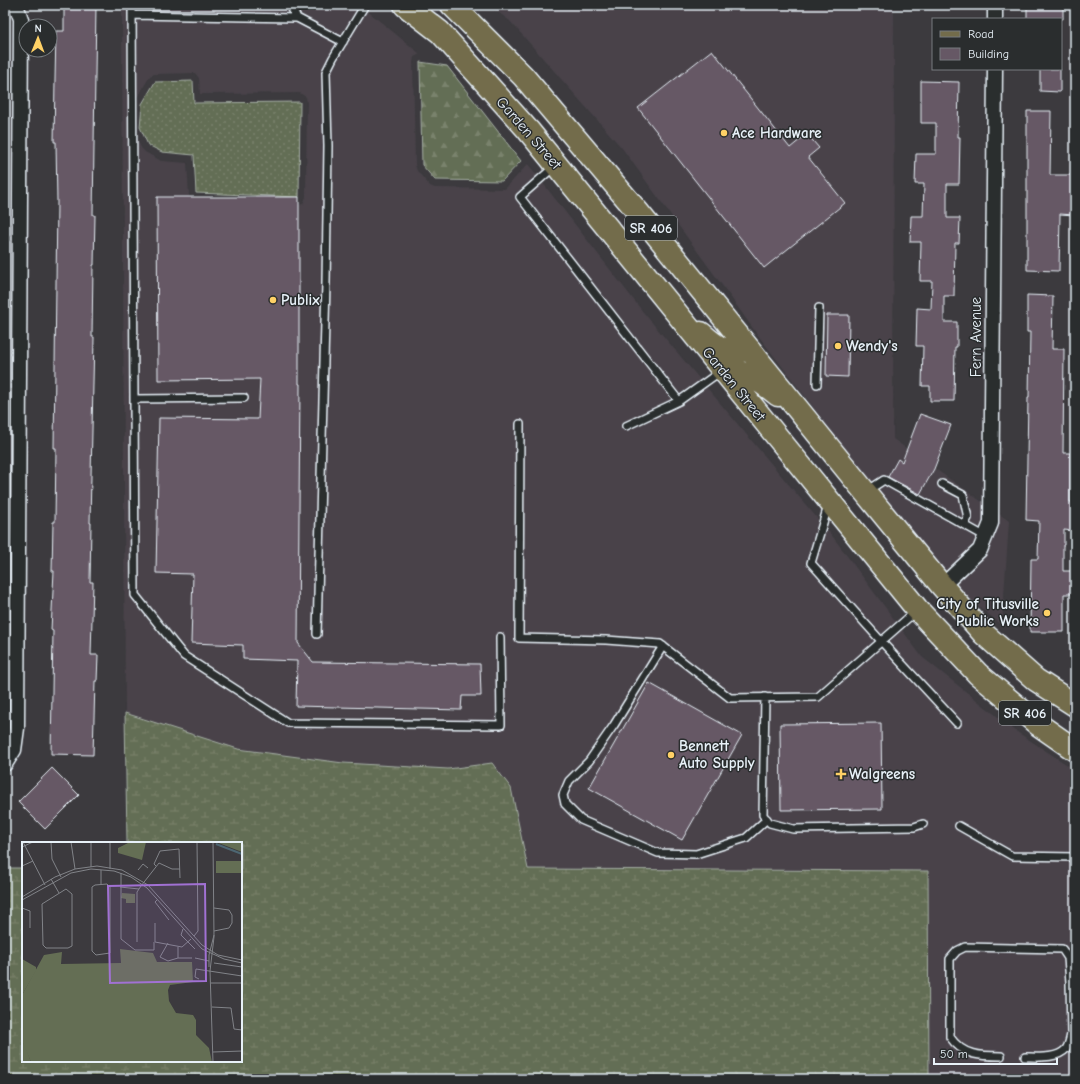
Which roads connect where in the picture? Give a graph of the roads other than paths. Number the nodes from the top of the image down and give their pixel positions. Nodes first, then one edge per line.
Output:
1 (16, 5) edge
2 (132, 5) edge
3 (290, 5) edge
4 (366, 5) edge
5 (405, 5) edge
6 (452, 5) edge
7 (995, 5) edge
8 (132, 15) junction
9 (297, 18) junction
10 (995, 18) edge
11 (343, 42) junction
12 (995, 70) edge
13 (557, 165) junction
14 (672, 307) junction
15 (819, 308) dead end
16 (750, 350) junction
17 (722, 369) junction
18 (817, 384) dead end
19 (244, 398) dead end
20 (134, 399) junction
21 (679, 401) junction
22 (803, 414) junction
23 (520, 424) dead end
24 (626, 426) dead end
25 (942, 484) dead end
26 (866, 492) junction
27 (830, 502) junction
28 (964, 525) junction
29 (986, 537) junction
30 (942, 586) junction
31 (917, 609) junction
32 (317, 634) dead end
33 (500, 637) dead end
34 (881, 641) junction
35 (663, 646) junction
36 (765, 697) junction
37 (1075, 705) edge
38 (957, 723) dead end
39 (1075, 750) edge
40 (5, 764) edge
41 (767, 819) junction
42 (923, 824) dead end
43 (959, 826) dead end
44 (1075, 857) edge
45 (1072, 982) edge
46 (1001, 1056) dead end
47 (1025, 1057) dead end

1 - 40 street
2 - 8 lane
3 - 9 lane
4 - 11 lane
5 - 13 main road, Garden Street / SR 406
6 - 16 main road, SR 406
7 - 10 street
8 - 9 lane
8 - 20 lane
9 - 11 lane
11 - 32 lane
12 - 29 street, Fern Avenue
13 - 14 main road, Garden Street / SR 406
13 - 21 lane
14 - 16 main road
14 - 17 main road, Garden Street / SR 406
15 - 18 lane
16 - 22 main road, SR 406
17 - 21 lane
17 - 22 main road
17 - 27 main road, Garden Street / SR 406
19 - 20 lane
20 - 33 lane
21 - 24 lane
22 - 26 main road, SR 406
23 - 35 lane
25 - 28 lane
26 - 28 lane
26 - 30 main road, SR 406
27 - 31 main road, Garden Street / SR 406
27 - 34 lane
28 - 29 lane
29 - 30 street, Fern Avenue
30 - 37 main road, SR 406
31 - 34 lane
31 - 39 main road, Garden Street / SR 406
34 - 36 lane
34 - 38 lane
35 - 36 lane
35 - 41 lane
36 - 41 lane
41 - 42 lane
43 - 44 lane
45 - 46 lane
45 - 47 lane

